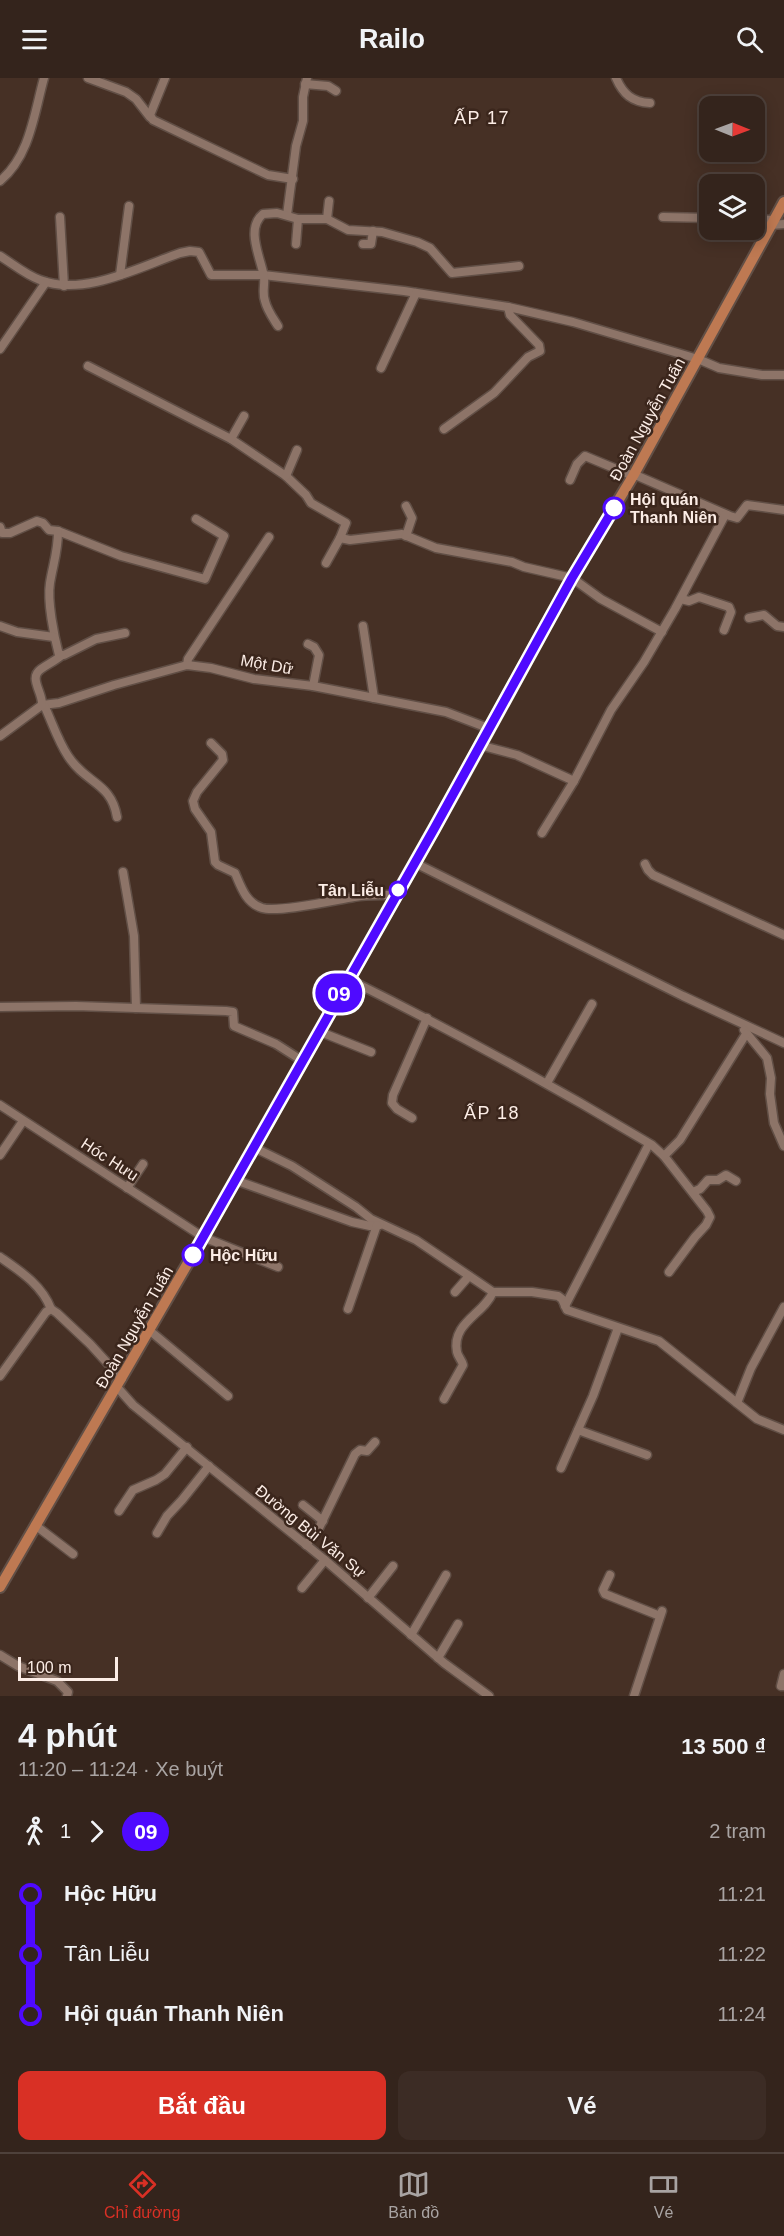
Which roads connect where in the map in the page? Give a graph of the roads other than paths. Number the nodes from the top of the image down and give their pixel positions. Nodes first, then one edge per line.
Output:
1 (44, 78) edge
2 (88, 78) edge
3 (165, 78) edge
4 (616, 78) edge
5 (306, 81) edge
6 (336, 91) dead end
7 (650, 103) dead end
8 (150, 117) junction
9 (293, 179) junction
10 (0, 181) edge
11 (329, 201) dead end
12 (784, 202) edge
13 (129, 206) dead end
14 (287, 216) junction
15 (60, 217) dead end
16 (663, 218) dead end
17 (699, 218) edge
18 (298, 219) junction
19 (327, 219) junction
20 (776, 223) edge
21 (373, 231) junction
22 (296, 244) dead end
23 (363, 244) dead end
24 (0, 256) edge
25 (519, 266) dead end
26 (120, 275) junction
27 (263, 275) junction
28 (46, 282) junction
29 (64, 286) junction
30 (416, 293) junction
31 (508, 307) junction
32 (278, 326) dead end
33 (0, 349) edge
34 (698, 359) junction
35 (88, 366) dead end
36 (381, 368) dead end
37 (784, 375) edge
38 (244, 416) dead end
39 (444, 429) dead end
40 (231, 439) junction
41 (297, 450) dead end
42 (633, 475) junction
43 (286, 476) junction
44 (570, 480) dead end
45 (405, 506) dead end
46 (784, 510) edge
47 (725, 515) junction
48 (196, 519) dead end
49 (0, 527) edge
50 (58, 531) junction
51 (406, 536) junction
52 (269, 537) dead end
53 (340, 538) junction
54 (326, 563) dead end
55 (572, 578) junction
56 (681, 599) junction
57 (749, 618) dead end
58 (0, 626) edge
59 (363, 626) dead end
60 (784, 627) edge
61 (724, 630) dead end
62 (662, 632) junction
63 (125, 633) dead end
64 (54, 637) junction
65 (308, 644) dead end
66 (62, 656) junction
67 (187, 664) junction
68 (313, 686) junction
69 (374, 698) junction
70 (43, 705) junction
71 (488, 728) junction
72 (0, 736) edge
73 (212, 743) dead end
74 (479, 745) junction
75 (574, 781) junction
76 (117, 817) dead end
77 (542, 833) dead end
78 (415, 862) junction
79 (645, 864) dead end
80 (123, 872) dead end
81 (396, 895) junction
82 (784, 935) edge
83 (348, 979) junction
84 (592, 1004) dead end
85 (0, 1007) edge
86 (136, 1008) junction
87 (427, 1018) junction
88 (739, 1022) junction
89 (318, 1031) junction
90 (746, 1034) junction
91 (784, 1043) edge
92 (371, 1052) dead end
93 (301, 1060) junction
94 (547, 1083) junction
95 (0, 1106) edge
96 (412, 1118) dead end
97 (23, 1121) junction
98 (650, 1144) junction
99 (784, 1146) edge
100 (253, 1147) junction
101 (0, 1155) edge
102 (664, 1156) junction
103 (143, 1164) dead end
104 (235, 1180) junction
105 (736, 1181) dead end
106 (127, 1188) junction
107 (693, 1192) junction
108 (379, 1225) junction
109 (203, 1237) junction
110 (0, 1257) edge
111 (278, 1267) dead end
112 (669, 1272) dead end
113 (469, 1276) junction
114 (456, 1292) dead end
115 (493, 1292) junction
116 (566, 1306) junction
117 (784, 1307) edge
118 (51, 1309) junction
119 (348, 1309) dead end
120 (618, 1328) junction
121 (148, 1330) junction
122 (0, 1376) edge
123 (119, 1383) junction
124 (228, 1396) dead end
125 (444, 1400) dead end
126 (737, 1404) junction
127 (578, 1430) junction
128 (784, 1430) edge
129 (375, 1442) dead end
130 (187, 1447) junction
131 (646, 1455) dead end
132 (209, 1466) junction
133 (561, 1468) dead end
134 (303, 1505) dead end
135 (119, 1511) dead end
136 (323, 1521) junction
137 (35, 1526) junction
138 (157, 1533) dead end
139 (306, 1545) junction
140 (73, 1554) dead end
141 (325, 1560) junction
142 (393, 1566) dead end
143 (446, 1575) dead end
144 (610, 1575) dead end
145 (0, 1587) edge
146 (303, 1588) dead end
147 (368, 1598) junction
148 (458, 1624) dead end
149 (411, 1635) junction
150 (0, 1655) edge
151 (438, 1658) junction
152 (784, 1674) edge
153 (784, 1686) edge
154 (67, 1696) edge
155 (489, 1696) edge
156 (634, 1696) edge

1 - 10 street
2 - 8 street
3 - 8 street
4 - 7 street
5 - 6 street
5 - 9 street
8 - 9 street
9 - 14 street
11 - 19 street
12 - 20 main road, Đoàn Nguyễn Tuấn
13 - 26 street
14 - 18 street
14 - 27 street
15 - 29 street
16 - 17 street
18 - 19 street
18 - 22 street
19 - 21 street
20 - 34 main road, Đoàn Nguyễn Tuấn
21 - 23 street
21 - 25 street
24 - 28 street
26 - 27 street
26 - 29 street
27 - 30 street
27 - 32 street
28 - 29 street
28 - 33 street
30 - 31 street
30 - 36 street
31 - 34 street
31 - 39 street
34 - 37 street
34 - 42 main road, Đoàn Nguyễn Tuấn
35 - 40 street
38 - 40 street
40 - 43 street
41 - 43 street
42 - 44 street
42 - 47 street
42 - 55 main road, Đoàn Nguyễn Tuấn
43 - 53 street
45 - 51 street
46 - 47 street
47 - 56 street
48 - 50 street
49 - 50 street
50 - 64 street
51 - 53 street
51 - 55 street
52 - 67 street
53 - 54 street
55 - 62 street
55 - 71 main road, Đoàn Nguyễn Tuấn
56 - 61 street
56 - 62 street
57 - 60 street
58 - 64 street
59 - 69 street
62 - 75 street
63 - 66 street
64 - 66 street
65 - 68 street
66 - 70 street
67 - 68 street, Một Dữ
67 - 70 street, Một Dữ
68 - 69 street, Một Dữ
69 - 71 street, Một Dữ
70 - 72 street
70 - 76 street
71 - 74 main road, Đoàn Nguyễn Tuấn
73 - 81 street
74 - 75 street
74 - 78 main road, Đoàn Nguyễn Tuấn
75 - 77 street
78 - 81 main road, Đoàn Nguyễn Tuấn
78 - 88 street
79 - 82 street
80 - 86 street
81 - 83 main road, Đoàn Nguyễn Tuấn
83 - 87 street
83 - 89 main road, Đoàn Nguyễn Tuấn
84 - 94 street
85 - 86 street
86 - 93 street
87 - 94 street
87 - 96 street
88 - 90 street
88 - 91 street
89 - 92 street
89 - 93 main road, Đoàn Nguyễn Tuấn
90 - 99 street
90 - 102 street
93 - 100 main road, Đoàn Nguyễn Tuấn
94 - 98 street
95 - 97 street, Hóc Hưu
97 - 101 street
97 - 106 street, Hóc Hưu
98 - 102 street
98 - 116 street
100 - 104 main road, Đoàn Nguyễn Tuấn
100 - 108 street
102 - 107 street
103 - 106 street
104 - 108 street
104 - 109 main road, Đoàn Nguyễn Tuấn
105 - 107 street
106 - 109 street, Hóc Hưu
107 - 112 street
108 - 113 street
108 - 119 street
109 - 111 street, Hóc Hưu
109 - 121 main road, Đoàn Nguyễn Tuấn
110 - 118 street, Đường Bùi Văn Sự
113 - 114 street
113 - 115 street
115 - 116 street
115 - 125 street
116 - 120 street
117 - 126 street
118 - 122 street
118 - 123 street, Đường Bùi Văn Sự
120 - 126 street
120 - 127 street
121 - 123 main road, Đoàn Nguyễn Tuấn
121 - 124 street
123 - 130 street, Đường Bùi Văn Sự
123 - 137 main road, Đoàn Nguyễn Tuấn
126 - 128 street
127 - 131 street
127 - 133 street
129 - 136 street
130 - 132 street, Đường Bùi Văn Sự
130 - 135 street
132 - 138 street
132 - 139 street, Đường Bùi Văn Sự
134 - 136 street
136 - 139 street
137 - 140 street
137 - 145 main road, Đoàn Nguyễn Tuấn
139 - 141 street, Đường Bùi Văn Sự
141 - 146 street
141 - 147 street, Đường Bùi Văn Sự
142 - 147 street
143 - 149 street
144 - 156 street
147 - 149 street, Đường Bùi Văn Sự
148 - 151 street
149 - 151 street, Đường Bùi Văn Sự
150 - 154 street
151 - 155 street, Đường Bùi Văn Sự
152 - 153 street

